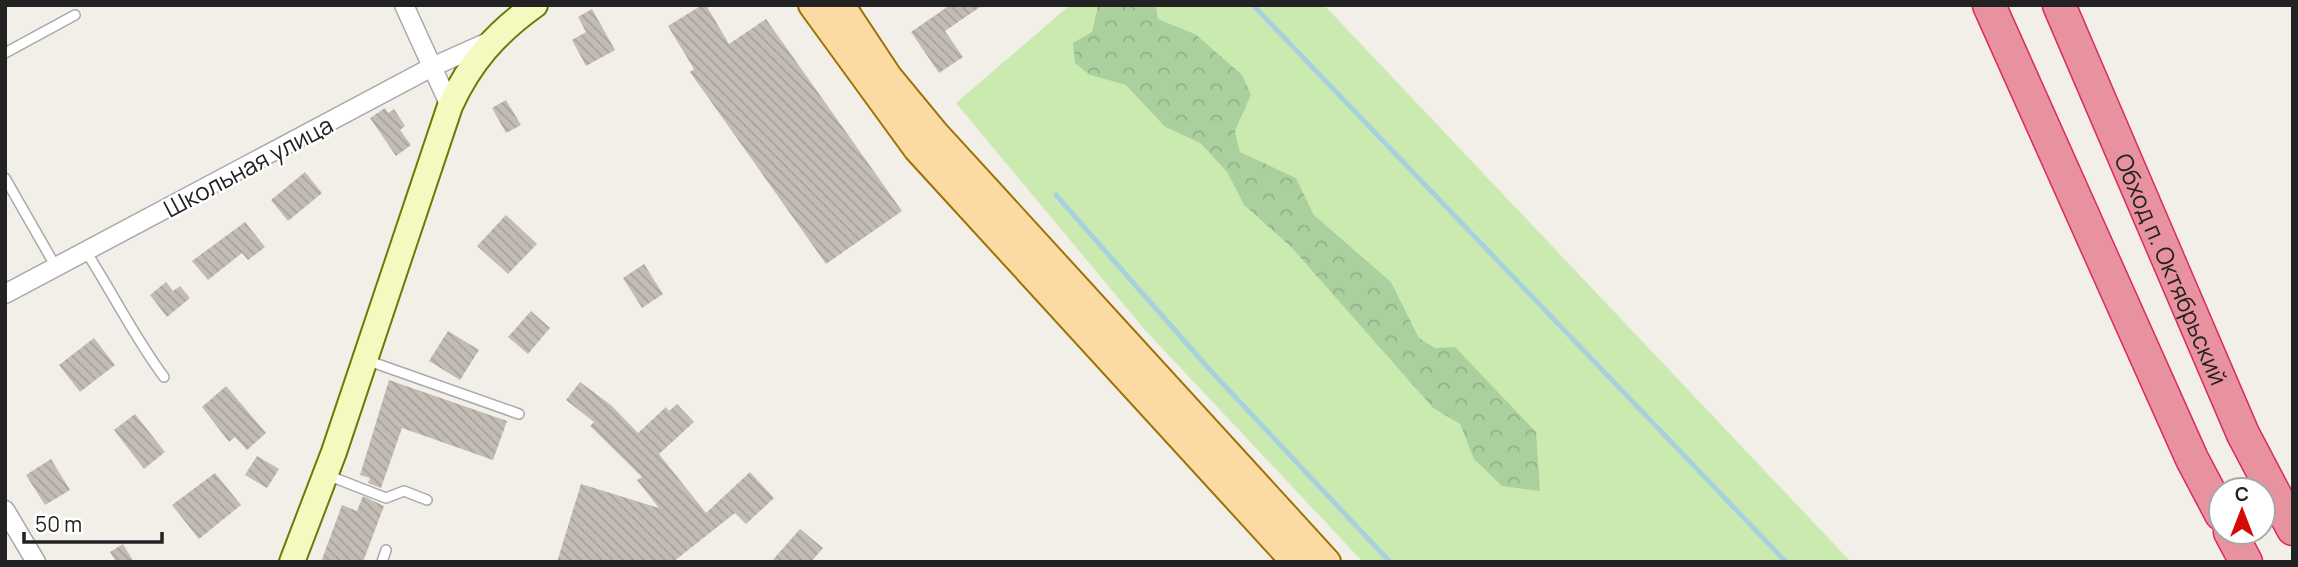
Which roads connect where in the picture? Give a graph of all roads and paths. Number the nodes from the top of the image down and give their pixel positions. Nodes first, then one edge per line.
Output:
1 (404, 5) edge
2 (536, 5) edge
3 (812, 5) edge
4 (841, 5) edge
5 (1989, 5) edge
6 (2059, 5) edge
7 (75, 15) dead end
8 (491, 41) junction
9 (5, 53) edge
10 (432, 67) junction
11 (450, 106) junction
12 (5, 177) edge
13 (87, 253) junction
14 (57, 268) junction
15 (5, 294) edge
16 (364, 360) junction
17 (164, 377) dead end
18 (519, 414) dead end
19 (325, 475) junction
20 (2207, 487) edge
21 (427, 500) dead end
22 (5, 510) edge
23 (2293, 529) edge
24 (2237, 546) edge
25 (386, 550) dead end
26 (36, 562) edge
27 (292, 562) edge
28 (382, 562) edge
29 (1295, 562) edge
30 (1327, 562) edge
31 (2246, 562) edge

1 - 10 street
2 - 8 street
3 - 29 main road
4 - 30 main road
5 - 20 highway
6 - 23 highway, Обход п. Октябрьский
7 - 9 lane
8 - 10 street, Школьная улица
8 - 11 street
10 - 11 street
10 - 13 street, Школьная улица
11 - 16 street
12 - 14 lane
13 - 14 street, Школьная улица
13 - 17 lane
14 - 15 street, Школьная улица
16 - 18 lane
16 - 19 street
19 - 21 lane
19 - 27 street
22 - 26 street
24 - 31 highway
25 - 28 lane

